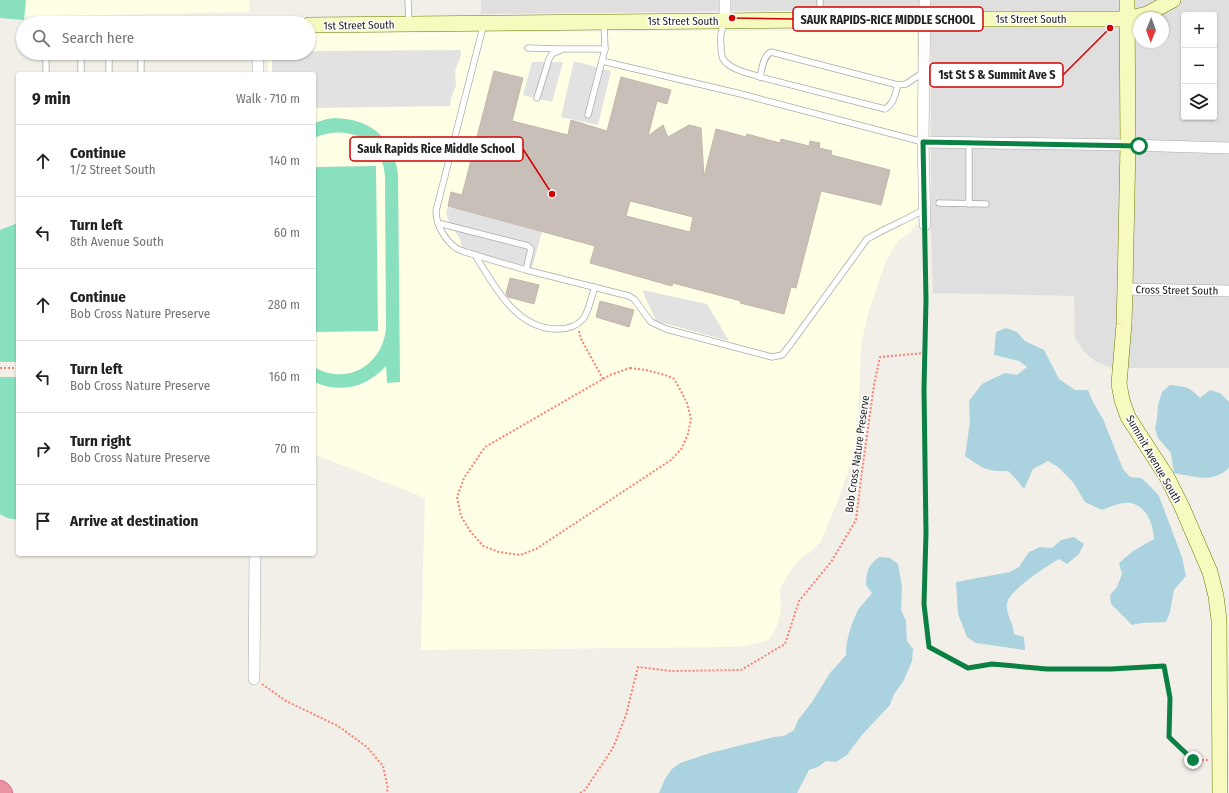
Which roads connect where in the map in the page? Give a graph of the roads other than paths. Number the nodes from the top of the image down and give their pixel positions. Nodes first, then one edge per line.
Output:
1 (408, 0) edge
2 (725, 0) edge
3 (820, 0) edge
4 (925, 0) edge
5 (1127, 0) edge
6 (1173, 0) edge
7 (925, 19) junction
8 (1127, 19) junction
9 (725, 21) junction
10 (820, 21) junction
11 (604, 22) junction
12 (484, 23) junction
13 (409, 24) junction
14 (316, 26) edge
15 (528, 48) dead end
16 (564, 49) junction
17 (605, 49) junction
18 (46, 60) edge
19 (81, 60) edge
20 (109, 60) edge
21 (141, 60) edge
22 (258, 60) edge
23 (602, 61) junction
24 (46, 72) edge
25 (81, 72) edge
26 (109, 72) edge
27 (141, 72) edge
28 (258, 72) edge
29 (924, 72) junction
30 (760, 77) junction
31 (898, 85) junction
32 (537, 98) dead end
33 (588, 115) dead end
34 (923, 142) junction
35 (969, 143) junction
36 (1128, 145) junction
37 (1229, 148) edge
38 (939, 203) dead end
39 (969, 204) junction
40 (986, 204) dead end
41 (925, 209) junction
42 (438, 223) junction
43 (925, 225) road end
44 (475, 255) junction
45 (526, 270) junction
46 (595, 287) junction
47 (1125, 289) junction
48 (1229, 291) edge
49 (255, 556) edge
50 (254, 679) road end
51 (0, 790) edge
52 (3, 793) edge
53 (1220, 793) edge

1 - 13 lane
2 - 9 street
3 - 10 lane
4 - 7 street
5 - 8 street, Summit Avenue South
6 - 8 street, 1st Street South
7 - 8 street, 1st Street South
7 - 10 street, 1st Street South
7 - 29 street
8 - 36 street, Summit Avenue South
9 - 10 street, 1st Street South
9 - 11 street, 1st Street South
9 - 30 lane
11 - 12 street, 1st Street South
11 - 17 lane
12 - 13 street, 1st Street South
12 - 42 lane
13 - 14 street, 1st Street South
15 - 16 lane
16 - 17 lane
16 - 32 lane
17 - 23 lane
18 - 24 lane
19 - 25 lane
20 - 26 lane
21 - 27 lane
22 - 28 street
23 - 33 lane
23 - 34 lane
29 - 31 lane
29 - 34 street
30 - 31 lane
30 - 31 lane
34 - 35 street
34 - 41 street
35 - 36 street
35 - 39 lane
36 - 37 street
36 - 47 street, Summit Avenue South
38 - 39 lane
39 - 40 lane
41 - 43 street
41 - 46 lane
42 - 44 lane
42 - 45 lane
44 - 45 lane
44 - 46 lane
45 - 46 lane
47 - 48 street, Cross Street South
47 - 53 street, Summit Avenue South
49 - 50 street
51 - 52 highway

